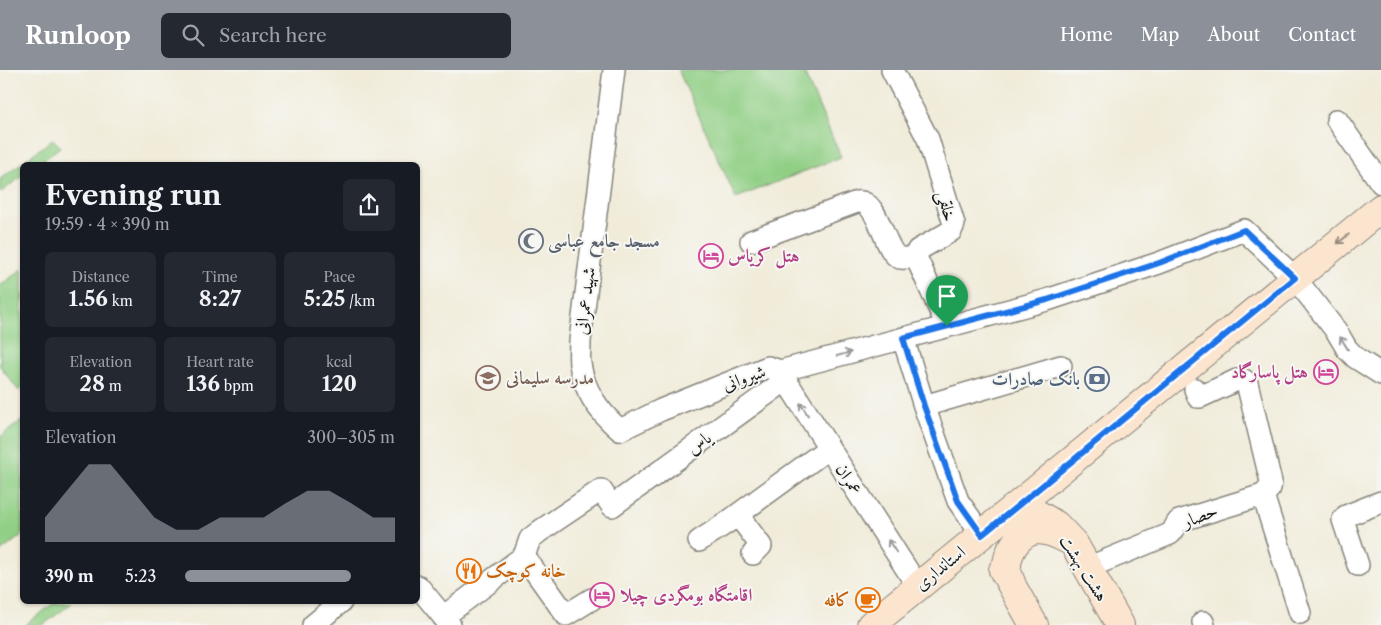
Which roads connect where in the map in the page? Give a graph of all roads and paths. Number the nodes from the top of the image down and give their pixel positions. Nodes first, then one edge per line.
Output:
1 (614, 70) edge
2 (892, 70) edge
3 (1337, 120) dead end
4 (1381, 182) edge
5 (1381, 208) edge
6 (751, 241) dead end
7 (916, 257) junction
8 (1295, 278) junction
9 (947, 326) junction
10 (903, 338) junction
11 (1061, 366) dead end
12 (1381, 374) edge
13 (783, 376) junction
14 (1195, 389) dead end
15 (924, 406) junction
16 (620, 430) joint
17 (829, 448) junction
18 (1263, 495) junction
19 (1381, 502) edge
20 (1014, 508) junction
21 (738, 515) junction
22 (982, 535) junction
23 (699, 541) dead end
24 (1074, 544) junction
25 (753, 554) dead end
26 (524, 556) junction
27 (1358, 565) dead end
28 (1087, 568) junction
29 (1012, 585) junction
30 (918, 587) junction
31 (420, 588) edge
32 (592, 599) dead end
33 (339, 604) edge
34 (1300, 613) dead end
35 (446, 621) edge
36 (313, 625) edge
37 (872, 625) edge
38 (1034, 625) edge
39 (1120, 625) edge

1 - 16 street, شهید عمرانی
2 - 7 street, خلقی
3 - 4 street
5 -> 8 main road, استانداری
6 - 7 street
7 - 9 street
8 - 9 street, شیروانی
12 -> 8 street
8 - 20 main road, استانداری
9 - 10 street, شیروانی
13 -> 10 street, شیروانی
10 - 15 street
11 - 15 street
13 - 16 street, شیروانی
17 -> 13 street, عمران
13 - 26 street, یاس
14 - 18 street
15 - 22 street
17 - 21 street
30 -> 17 street, عمران
18 - 28 street, حصار
18 - 34 street
19 - 27 street
20 - 22 main road, استانداری
20 - 24 main road, هشت بهشت
21 - 23 street
21 - 25 street
22 - 29 main road
22 - 30 main road, استانداری
24 - 28 main road, هشت بهشت
24 - 29 main road
26 - 32 street
26 - 35 street
28 - 39 main road, هشت بهشت
29 - 38 main road
30 - 37 main road, استانداری
31 - 35 street
33 - 36 street

